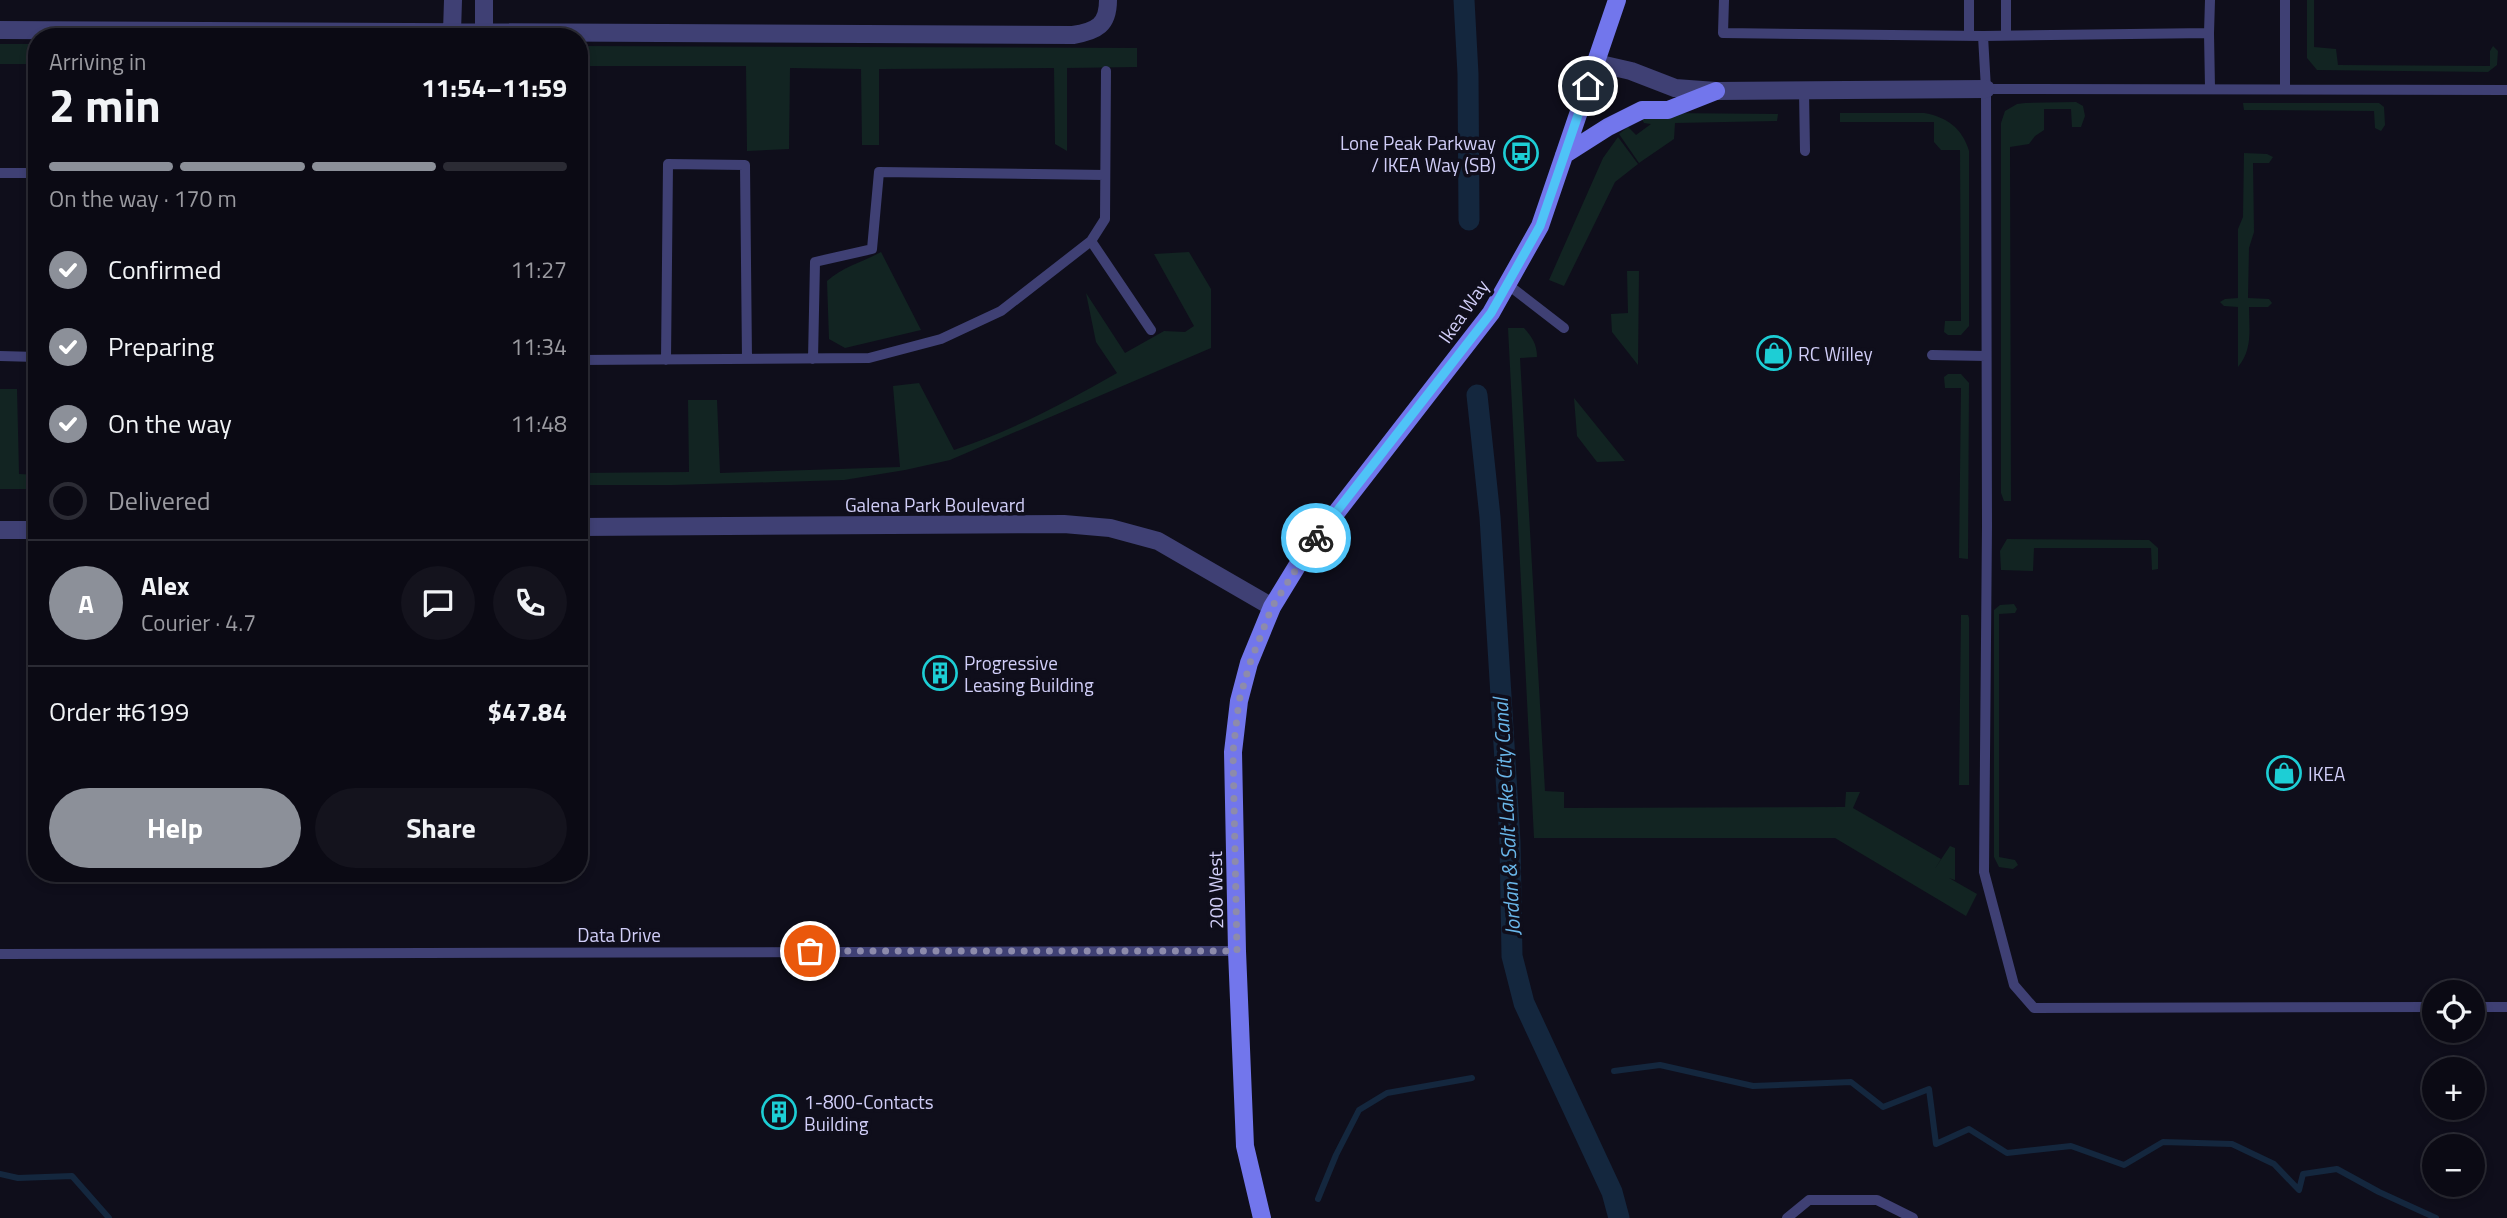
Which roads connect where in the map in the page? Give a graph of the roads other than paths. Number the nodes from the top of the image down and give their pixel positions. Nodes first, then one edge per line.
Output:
1 (453, 0) edge
2 (484, 0) edge
3 (1616, 0) edge
4 (1724, 0) edge
5 (1969, 0) edge
6 (2006, 0) edge
7 (2210, 0) edge
8 (2285, 0) edge
9 (1108, 7) edge
10 (452, 28) edge
11 (484, 28) edge
12 (0, 30) edge
13 (28, 30) edge
14 (588, 33) edge
15 (2209, 33) junction
16 (2006, 35) junction
17 (1969, 36) junction
18 (1983, 36) junction
19 (1596, 63) junction
20 (1106, 71) dead end
21 (2210, 88) junction
22 (1986, 89) junction
23 (2285, 89) junction
24 (2507, 90) edge
25 (1716, 92) junction
26 (1804, 92) junction
27 (1805, 151) dead end
28 (1564, 155) junction
29 (0, 173) edge
30 (28, 173) edge
31 (1105, 175) junction
32 (1091, 241) junction
33 (1507, 284) junction
34 (1564, 328) dead end
35 (1151, 330) dead end
36 (1932, 355) dead end
37 (0, 356) edge
38 (1986, 356) junction
39 (28, 357) edge
40 (747, 359) junction
41 (813, 359) junction
42 (588, 360) edge
43 (666, 360) junction
44 (588, 527) edge
45 (0, 530) edge
46 (28, 530) edge
47 (1272, 607) junction
48 (1237, 951) junction
49 (0, 954) edge
50 (2422, 1007) edge
51 (2485, 1007) edge
52 (2507, 1007) edge
53 (1262, 1218) edge
54 (1787, 1218) edge
55 (1913, 1218) edge

1 - 10 street
2 - 11 street
3 - 19 main road, Ikea Way
4 - 17 lane
5 - 17 lane
6 - 16 lane
7 - 15 lane
8 - 23 lane
9 - 14 street
12 - 13 street
15 - 16 lane
15 - 21 lane
16 - 18 lane
17 - 18 lane
18 - 22 lane
19 - 25 street
19 - 28 main road, Ikea Way
20 - 31 lane
21 - 22 lane
21 - 23 lane
22 - 26 street
22 - 38 lane
23 - 24 lane
25 - 26 street
25 - 28 main road
26 - 27 lane
28 - 33 main road, Ikea Way
29 - 30 lane
31 - 32 lane
31 - 41 lane
32 - 35 lane
32 - 41 lane
33 - 34 lane
33 - 47 main road, Ikea Way
36 - 38 lane
37 - 39 lane
38 - 50 lane
40 - 41 lane
40 - 43 lane
40 - 43 lane
42 - 43 lane
44 - 47 street, Galena Park Boulevard
45 - 46 street
47 - 48 main road, 200 West
48 - 49 lane, Data Drive
48 - 53 main road, 200 West
51 - 52 lane
54 - 55 lane

